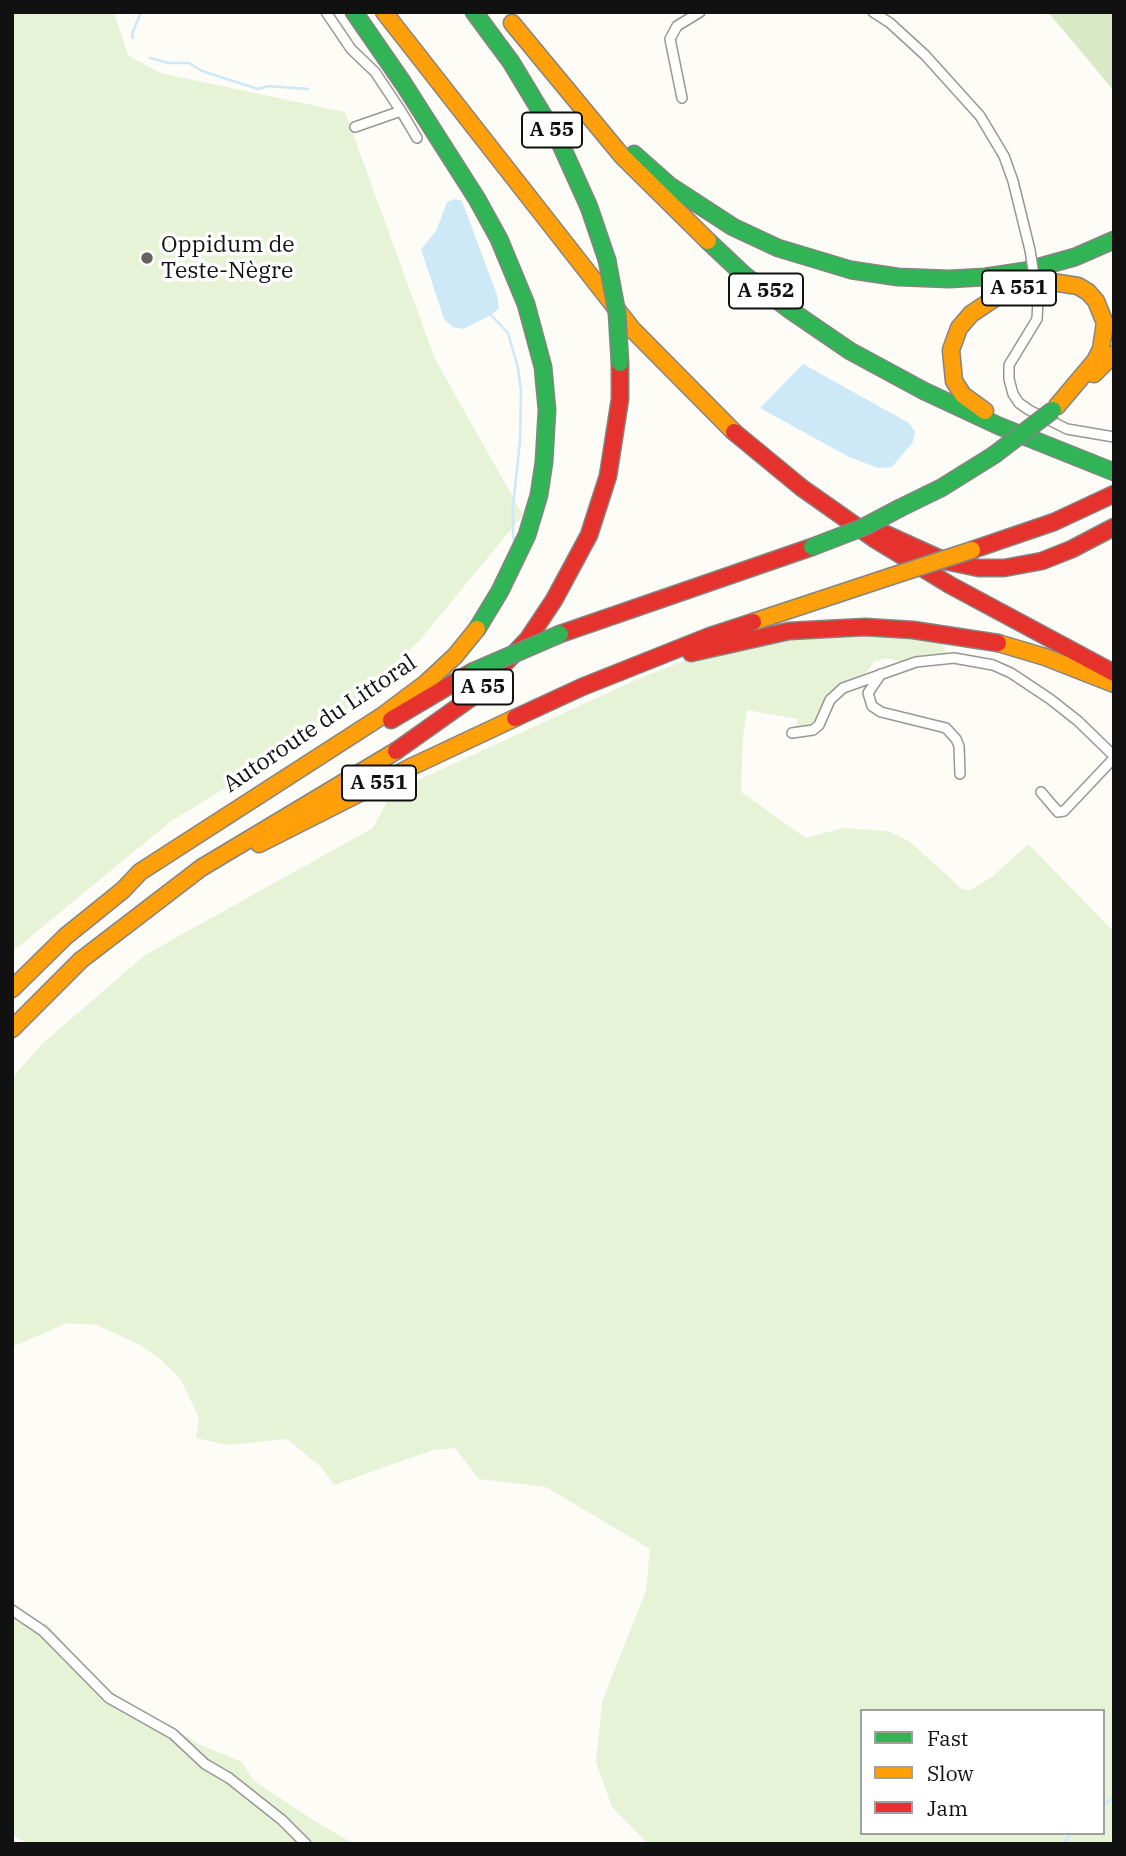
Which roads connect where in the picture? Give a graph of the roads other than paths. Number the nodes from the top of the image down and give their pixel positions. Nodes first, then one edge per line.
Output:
1 (326, 12) edge
2 (354, 12) edge
3 (384, 12) edge
4 (474, 12) edge
5 (700, 12) edge
6 (873, 12) edge
7 (507, 18) edge
8 (682, 97) dead end
9 (401, 111) junction
10 (355, 127) dead end
11 (417, 138) dead end
12 (1114, 240) edge
13 (565, 245) junction
14 (1114, 354) edge
15 (1055, 408) junction
16 (1114, 437) edge
17 (1091, 463) junction
18 (1114, 472) edge
19 (1112, 495) edge
20 (1114, 527) edge
21 (1114, 673) edge
22 (881, 674) junction
23 (1114, 684) edge
24 (582, 687) junction
25 (792, 733) dead end
26 (1114, 757) edge
27 (960, 774) dead end
28 (1041, 792) dead end
29 (179, 886) junction
30 (123, 890) junction
31 (12, 989) edge
32 (12, 1029) edge
33 (12, 1610) edge
34 (306, 1844) edge

1 - 9 street
2 - 30 highway, Autoroute du Littoral / A 55
3 - 13 highway
4 - 29 highway, A 55, bridge
5 - 8 street
6 - 16 street, bridge
7 - 12 highway, A 552
7 - 17 highway, A 552
9 - 10 street
9 - 11 street
13 - 20 highway
13 - 21 highway
14 - 15 highway, A 551
15 - 17 highway, A 551
15 - 30 highway, A 551, bridge
17 - 18 highway, A 552
19 - 24 highway, A 551, bridge
22 - 25 street
22 - 26 street
22 - 27 street
23 - 24 highway
24 - 29 highway, A 551
26 - 28 street
29 - 32 highway, A 55
30 - 31 highway, Autoroute du Littoral / A 55
33 - 34 street

